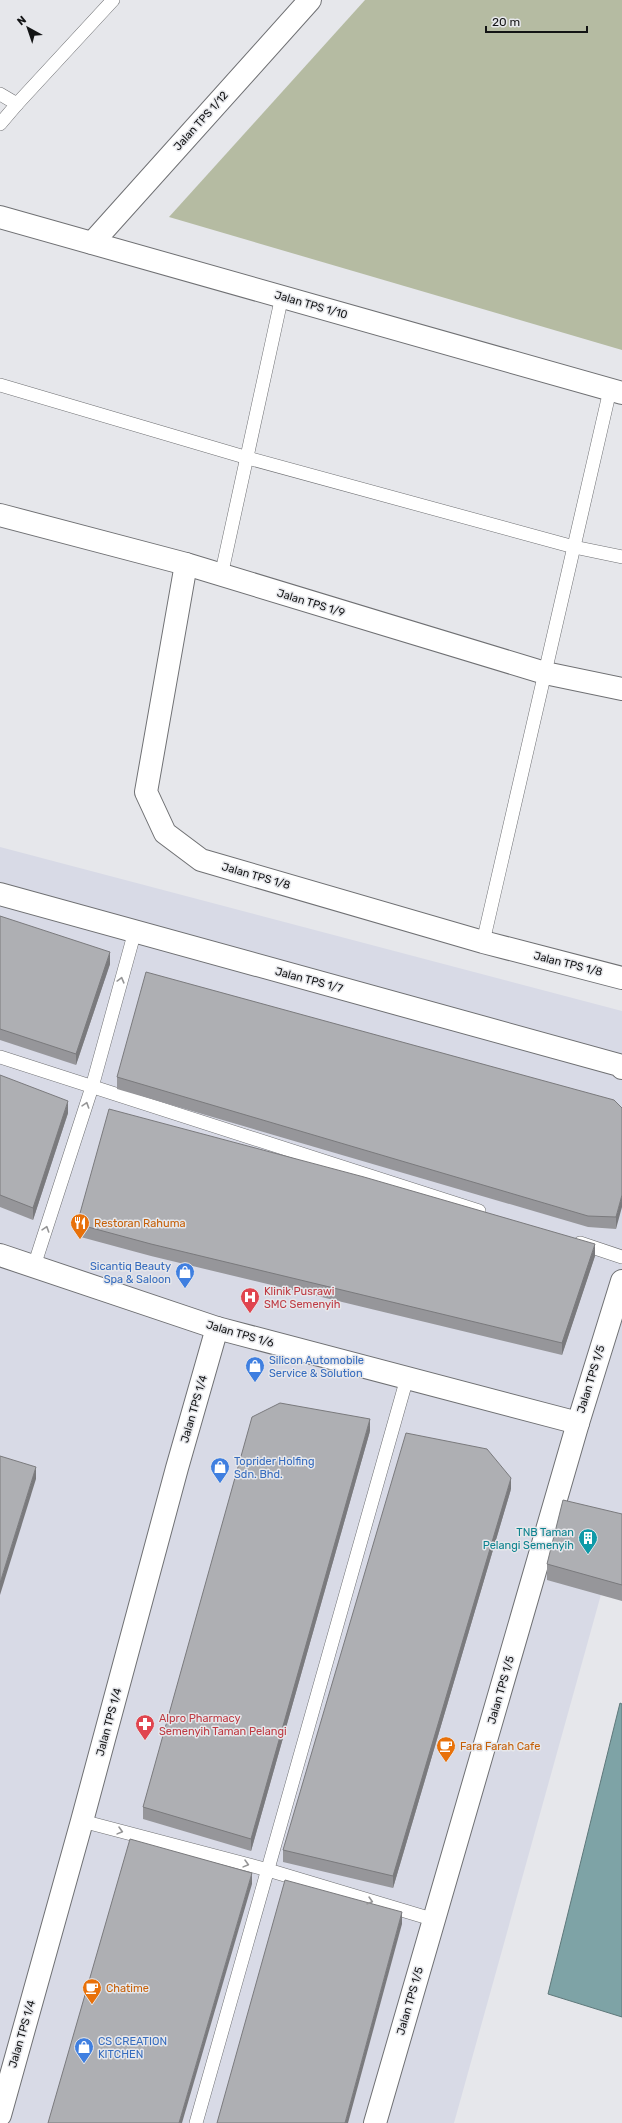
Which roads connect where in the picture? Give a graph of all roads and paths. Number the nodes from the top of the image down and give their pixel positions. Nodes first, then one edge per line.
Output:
1 (113, 0) edge
2 (310, 0) edge
3 (0, 94) edge
4 (16, 104) junction
5 (0, 124) edge
6 (0, 217) edge
7 (92, 243) junction
8 (282, 296) junction
9 (0, 385) edge
10 (616, 391) edge
11 (248, 458) junction
12 (0, 515) edge
13 (574, 547) junction
14 (622, 557) edge
15 (186, 564) junction
16 (222, 576) junction
17 (545, 673) junction
18 (622, 688) edge
19 (0, 894) edge
20 (135, 931) junction
21 (483, 942) junction
22 (622, 978) edge
23 (0, 1057) edge
24 (620, 1067) edge
25 (92, 1087) junction
26 (493, 1216) edge
27 (569, 1240) edge
28 (0, 1255) edge
29 (622, 1257) edge
30 (34, 1266) junction
31 (622, 1281) edge
32 (217, 1328) junction
33 (407, 1378) junction
34 (578, 1422) junction
35 (82, 1821) junction
36 (268, 1870) junction
37 (435, 1920) junction
38 (0, 2115) edge
39 (196, 2123) edge
40 (375, 2123) edge

1 - 4 lane
2 - 7 street, Jalan TPS 1/12
3 - 4 lane
4 - 5 lane
6 - 7 street, Jalan TPS 1/10
7 - 8 street, Jalan TPS 1/10
8 - 10 street, Jalan TPS 1/10
8 - 11 lane
9 - 11 lane
10 - 13 lane
11 - 13 lane
11 - 16 lane
12 - 15 street, Jalan TPS 1/9
13 - 14 lane
13 - 17 lane
15 - 16 street, Jalan TPS 1/9
15 - 21 street, Jalan TPS 1/8
16 - 17 street, Jalan TPS 1/9
17 - 18 street, Jalan TPS 1/9
17 - 21 lane
19 - 20 street, Jalan TPS 1/7
20 - 24 street, Jalan TPS 1/7
25 -> 20 lane
21 - 22 street, Jalan TPS 1/8
23 - 25 lane
25 - 26 lane
30 -> 25 lane
27 - 29 lane
28 - 30 street, Jalan TPS 1/6
30 - 32 street, Jalan TPS 1/6
31 - 34 street, Jalan TPS 1/5
32 - 33 street, Jalan TPS 1/6
32 - 35 street, Jalan TPS 1/4
33 - 34 street, Jalan TPS 1/6
33 - 36 lane
34 - 37 street, Jalan TPS 1/5
35 -> 36 lane
35 - 38 street, Jalan TPS 1/4
36 -> 37 lane
36 - 39 lane
37 - 40 street, Jalan TPS 1/5

